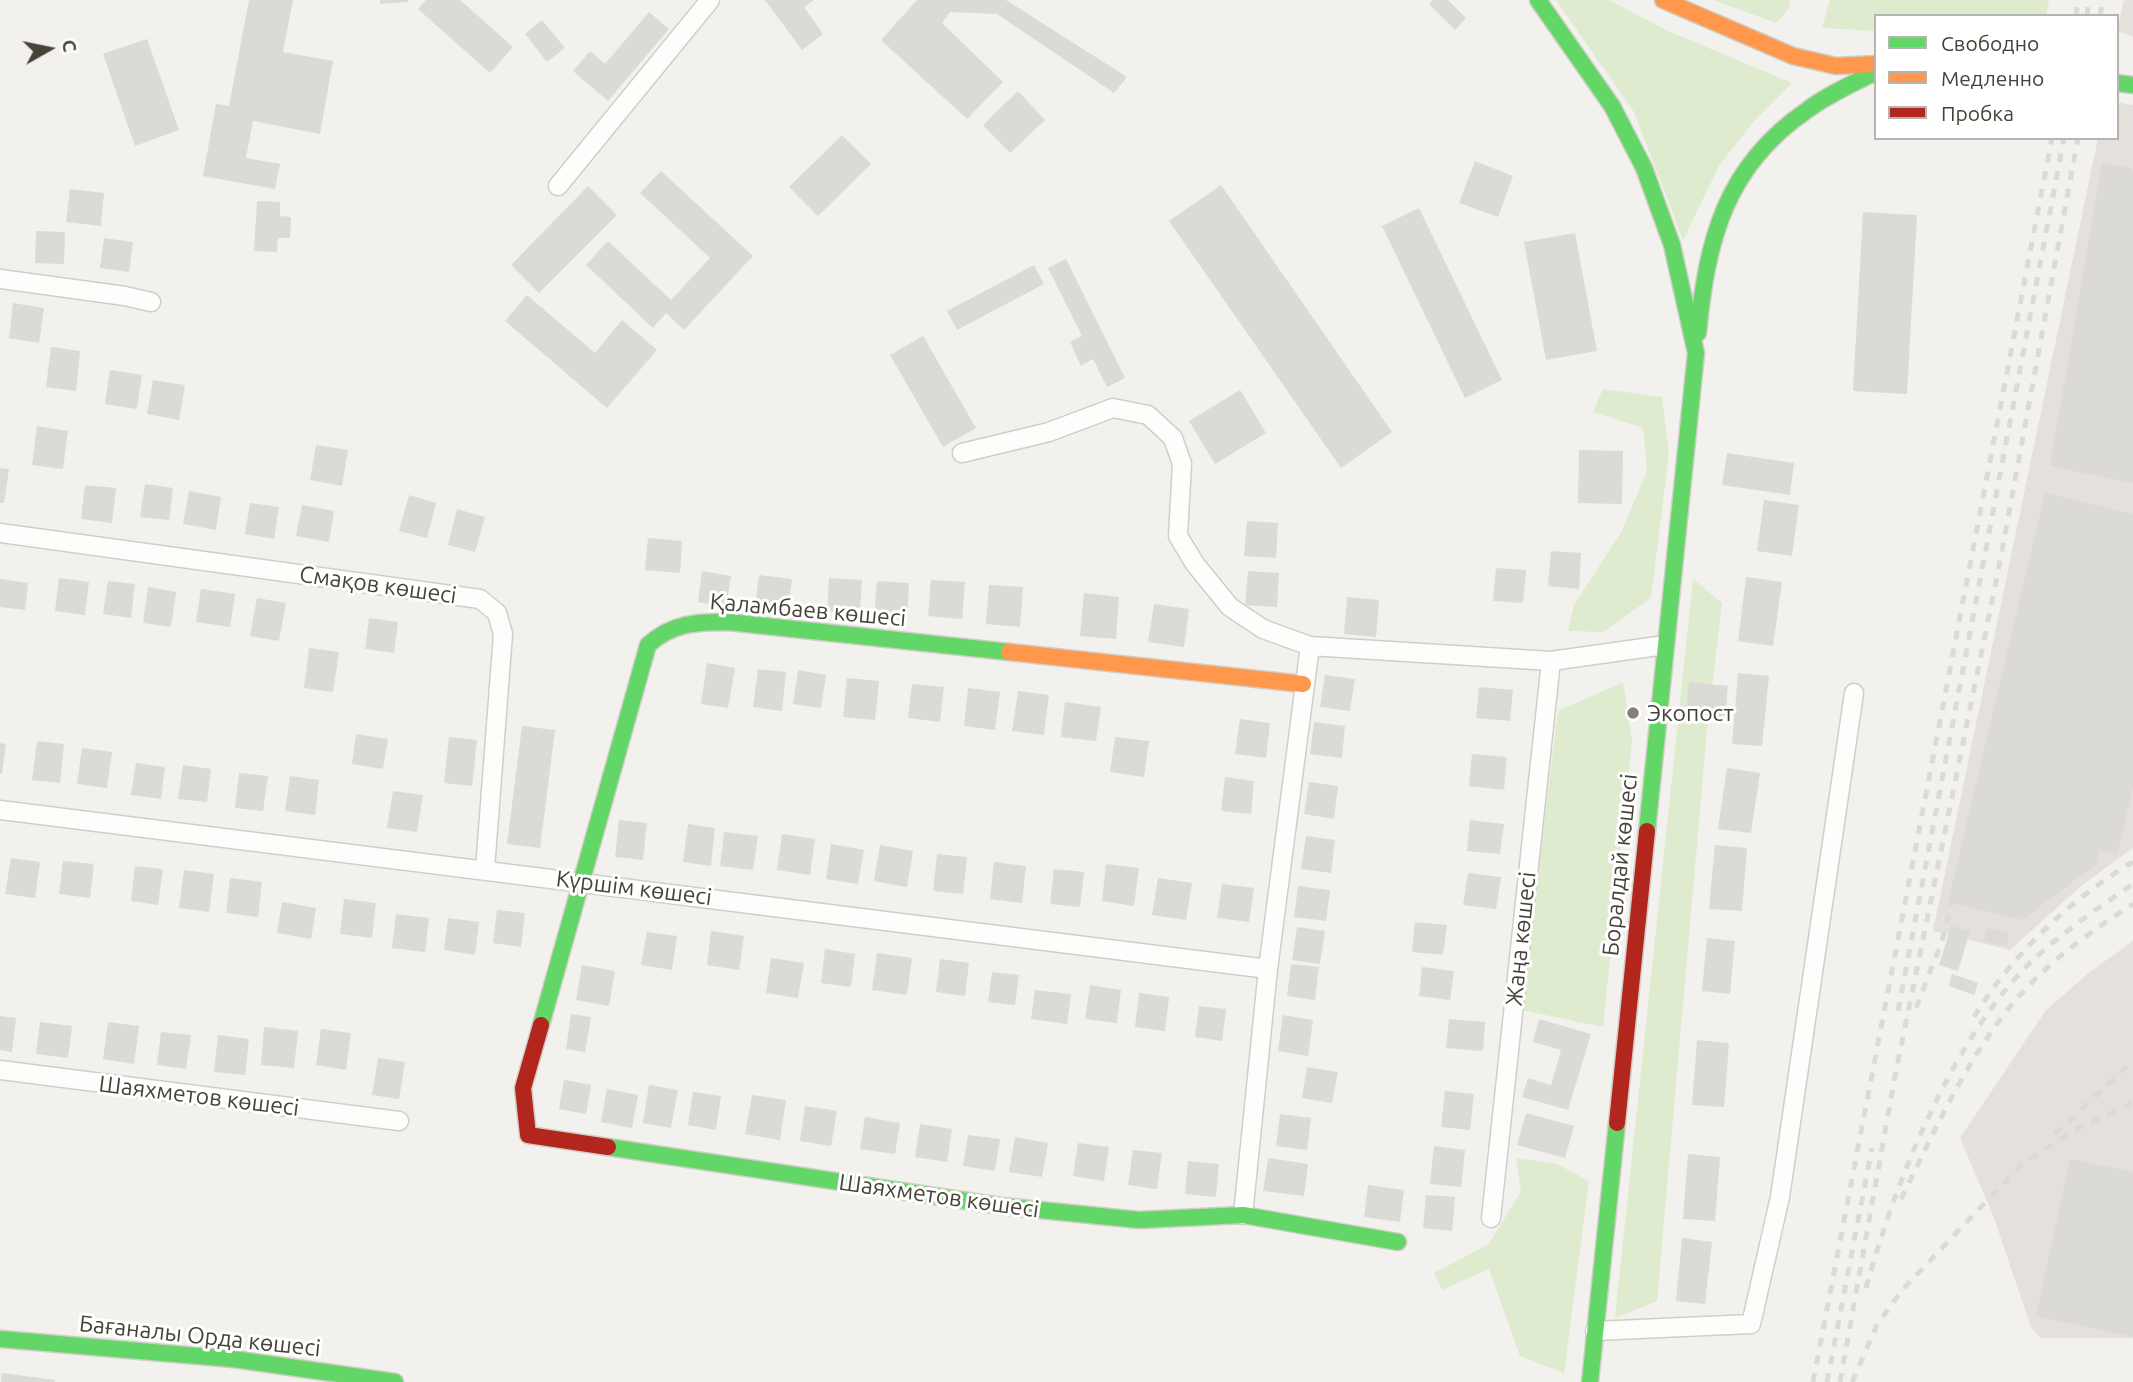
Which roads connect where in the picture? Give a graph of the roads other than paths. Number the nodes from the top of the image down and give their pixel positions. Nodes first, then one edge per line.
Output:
1 (710, 0) edge
2 (1538, 0) edge
3 (1663, 0) edge
4 (1874, 64) edge
5 (1874, 73) edge
6 (558, 186) dead end
7 (0, 279) edge
8 (151, 302) dead end
9 (1696, 353) junction
10 (962, 453) dead end
11 (0, 533) edge
12 (1665, 645) junction
13 (1310, 646) junction
14 (1550, 661) junction
15 (1303, 684) junction
16 (1854, 693) dead end
17 (0, 810) edge
18 (485, 869) junction
19 (583, 881) junction
20 (1268, 969) junction
21 (0, 1070) edge
22 (523, 1088) joint
23 (399, 1121) dead end
24 (1244, 1215) junction
25 (1491, 1218) dead end
26 (1398, 1242) dead end
27 (1595, 1331) junction
28 (0, 1339) edge
29 (395, 1382) edge
30 (1590, 1382) edge

1 - 6 street
2 - 9 street
3 - 4 street
5 - 9 street
7 - 8 street
9 - 12 street, Боралдай көшесі
10 - 13 street
11 - 18 street, Смақов көшесі
12 - 14 street
12 - 27 street, Боралдай көшесі
13 - 14 street
13 - 15 street
14 - 25 street, Жаңа көшесі
15 - 19 street, Қаламбаев көшесі
15 - 20 street
16 - 27 street
17 - 18 street, Күршім көшесі
18 - 19 street, Күршім көшесі
19 - 20 street, Күршім көшесі
19 - 22 street, Қаламбаев көшесі
20 - 24 street
21 - 23 street, Шаяхметов көшесі
22 - 24 street, Шаяхметов көшесі
24 - 26 street, Шаяхметов көшесі
27 - 30 street, Боралдай көшесі
28 - 29 street, Бағаналы Орда көшесі

